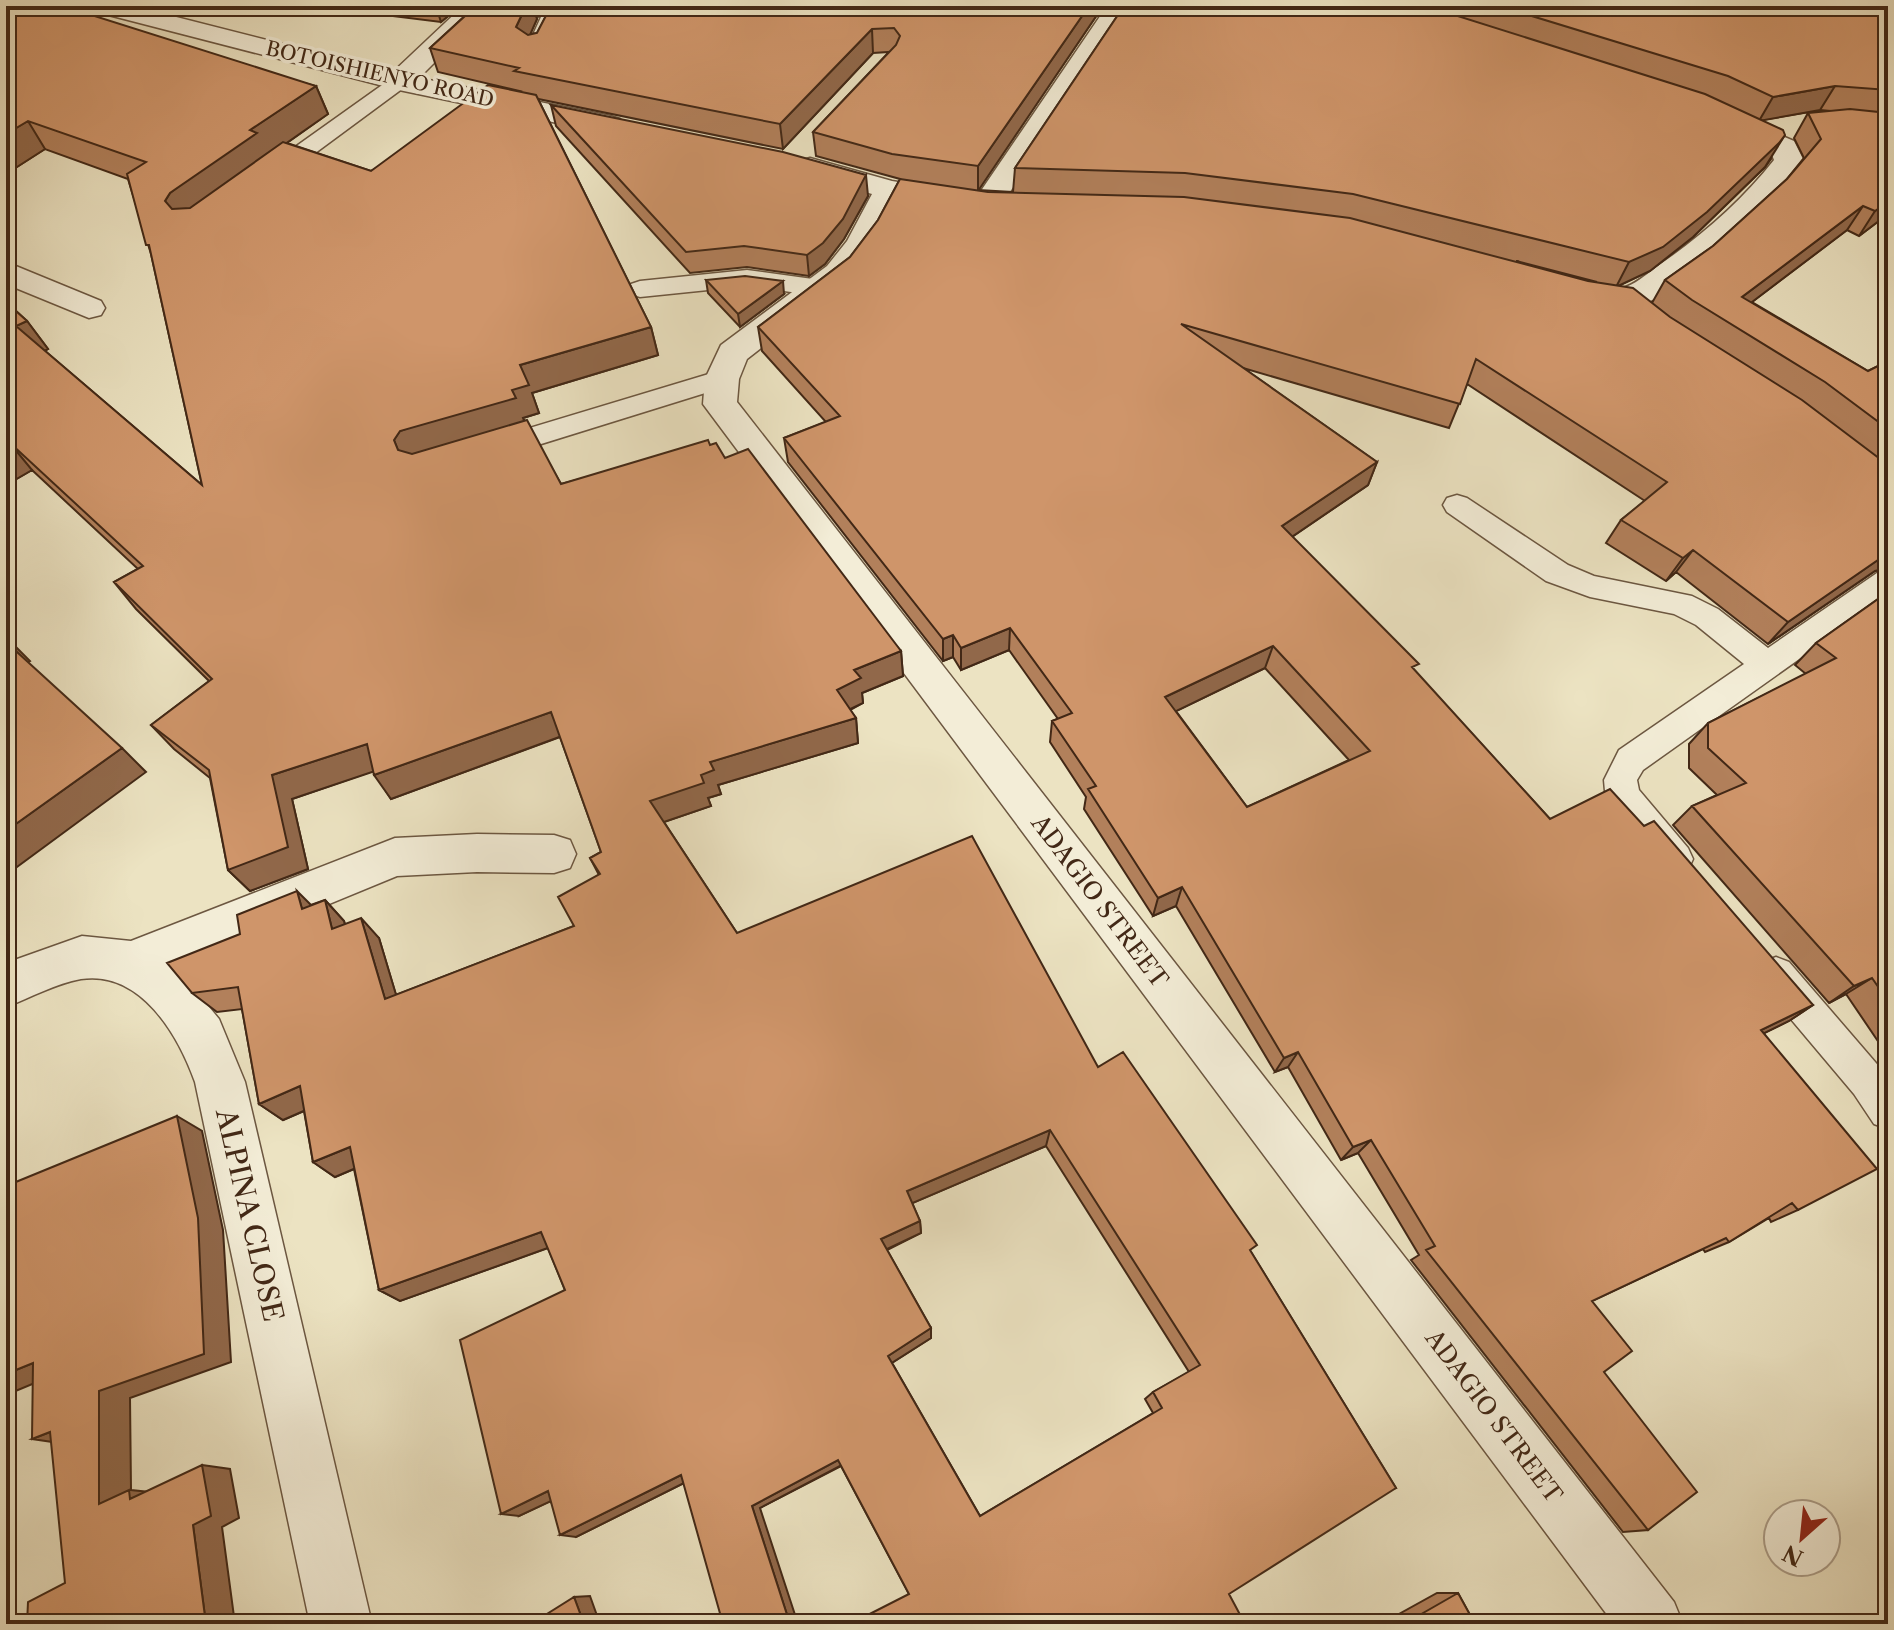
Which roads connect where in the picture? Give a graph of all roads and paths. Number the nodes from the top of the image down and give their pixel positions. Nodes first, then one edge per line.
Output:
1 (102, 6) edge
2 (478, 6) edge
3 (525, 6) edge
4 (1120, 6) edge
5 (536, 50) edge
6 (399, 82) junction
7 (1704, 109) edge
8 (1799, 124) dead end
9 (640, 131) edge
10 (1753, 134) junction
11 (815, 138) edge
12 (889, 190) junction
13 (247, 192) edge
14 (987, 204) junction
15 (1017, 205) edge
16 (6, 272) edge
17 (1559, 287) edge
18 (820, 288) junction
19 (640, 289) dead end
20 (89, 308) dead end
21 (722, 379) junction
22 (469, 456) edge
23 (1457, 505) dead end
24 (1888, 581) edge
25 (1767, 665) junction
26 (554, 854) dead end
27 (1693, 878) edge
28 (1755, 949) edge
29 (132, 963) junction
30 (6, 985) edge
31 (1888, 1110) edge
32 (341, 1624) edge
33 (1652, 1624) edge

1 - 6 street, BOTOISHIENYO ROAD
2 - 6 street
3 - 5 lane
4 - 14 street
6 - 9 street, BOTOISHIENYO ROAD
6 - 13 lane
7 - 10 street
8 - 10 street
10 - 17 street
11 - 12 street
12 - 14 street
12 - 18 street
14 - 15 street
16 - 20 street
18 - 19 lane
18 - 21 street
21 - 22 lane
21 - 33 street, ADAGIO STREET
23 - 25 lane
24 - 25 lane
25 - 27 lane
26 - 29 street
28 - 31 lane
29 - 30 street, ALPINA CLOSE
29 - 32 street, ALPINA CLOSE

